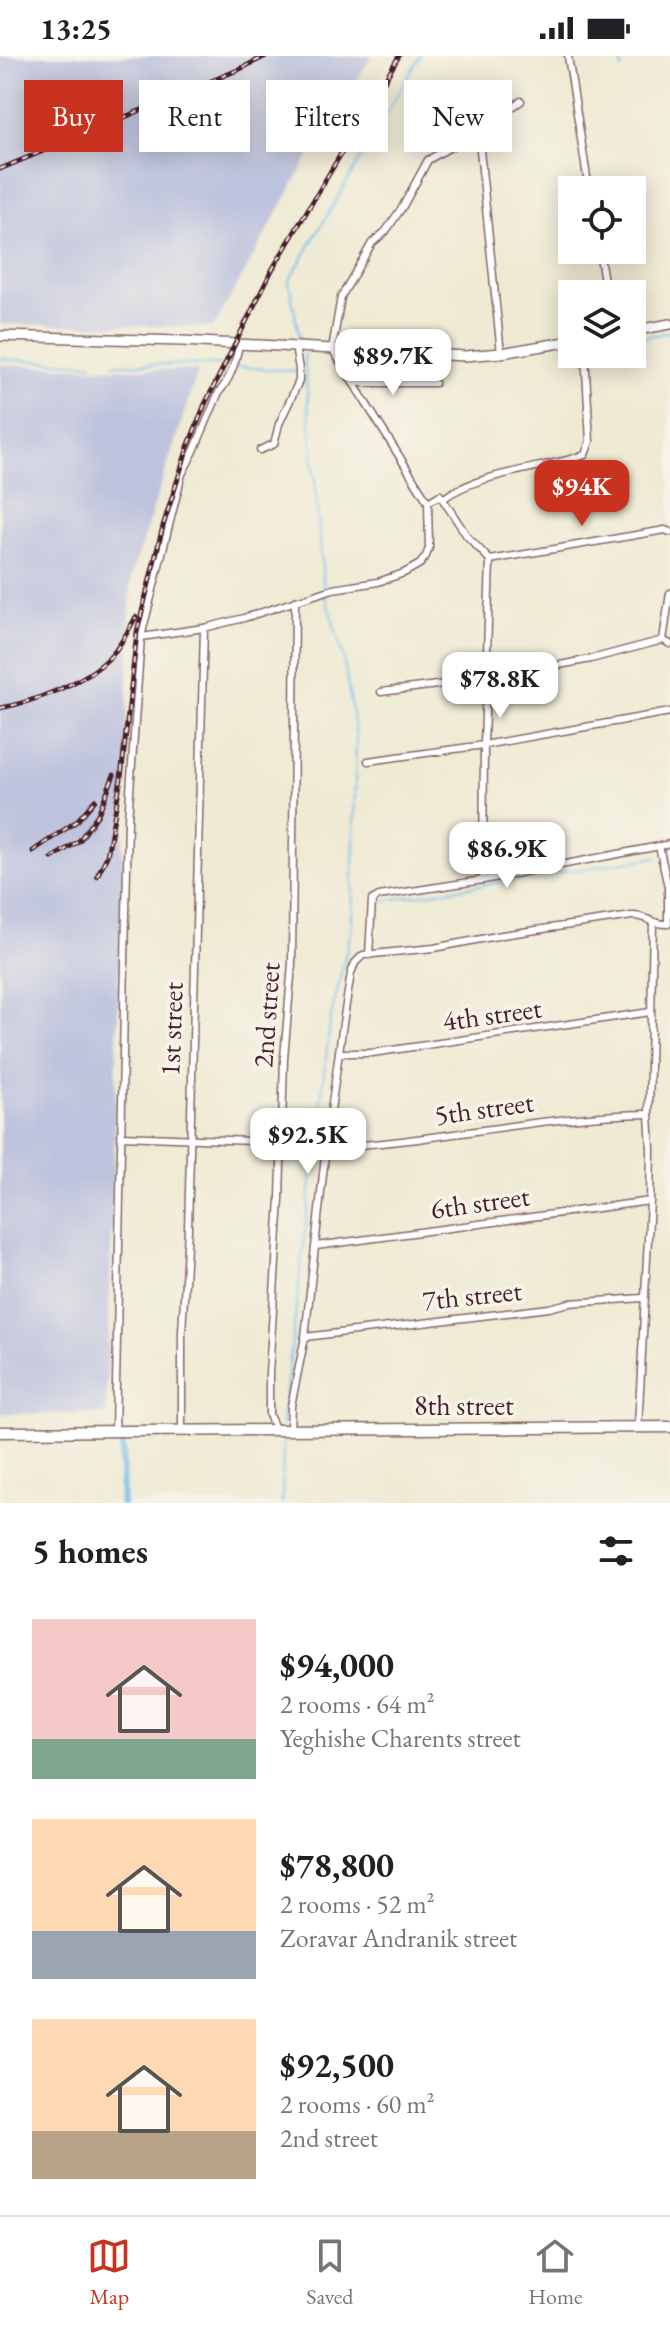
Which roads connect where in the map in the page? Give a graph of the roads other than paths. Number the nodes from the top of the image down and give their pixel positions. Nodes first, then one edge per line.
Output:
1 (568, 56) edge
2 (521, 101) dead end
3 (512, 107) edge
4 (442, 152) edge
5 (480, 152) edge
6 (587, 176) edge
7 (670, 324) edge
8 (646, 328) edge
9 (0, 336) edge
10 (558, 343) edge
11 (239, 345) junction
12 (295, 347) junction
13 (332, 349) junction
14 (501, 353) junction
15 (586, 368) edge
16 (353, 383) junction
17 (435, 383) dead end
18 (260, 450) dead end
19 (443, 499) junction
20 (428, 502) junction
21 (670, 532) edge
22 (490, 560) junction
23 (670, 593) edge
24 (295, 601) junction
25 (204, 628) junction
26 (141, 637) junction
27 (667, 642) edge
28 (486, 679) junction
29 (381, 692) dead end
30 (670, 712) edge
31 (484, 745) junction
32 (368, 761) dead end
33 (670, 844) edge
34 (659, 846) junction
35 (483, 880) junction
36 (653, 922) junction
37 (369, 955) junction
38 (650, 1012) junction
39 (339, 1053) junction
40 (649, 1114) junction
41 (122, 1136) junction
42 (190, 1139) junction
43 (281, 1142) junction
44 (326, 1147) junction
45 (650, 1201) junction
46 (316, 1246) junction
47 (643, 1298) junction
48 (305, 1337) junction
49 (670, 1427) edge
50 (638, 1428) junction
51 (276, 1430) junction
52 (290, 1430) junction
53 (117, 1431) junction
54 (182, 1431) junction
55 (0, 1432) edge

1 - 6 street
2 - 3 street
4 - 13 street
5 - 14 street
7 - 8 main road
9 - 11 main road
10 - 14 main road
11 - 12 main road
11 - 26 street
12 - 13 main road
12 - 18 street
13 - 14 main road
13 - 16 street
15 - 19 street
16 - 17 street
16 - 20 street
19 - 20 street
19 - 22 street
20 - 24 street
21 - 22 street
22 - 28 street
23 - 27 street
24 - 25 street
24 - 43 street, 2nd street
25 - 26 street
25 - 42 street, 1st street
26 - 41 street
27 - 28 street
28 - 29 street
28 - 31 street
30 - 31 street
31 - 32 street
31 - 35 street
33 - 34 street
34 - 35 street
34 - 36 street
35 - 37 street
36 - 37 street
36 - 38 street
37 - 39 street
38 - 39 street, 4th street
38 - 40 street
39 - 44 street
40 - 44 street, 5th street
40 - 45 street
41 - 42 street
41 - 53 street
42 - 43 street
42 - 54 street, 1st street
43 - 51 street, 2nd street
44 - 46 street
45 - 46 street, 6th street
45 - 47 street
46 - 48 street
47 - 48 street, 7th street
47 - 50 street
48 - 52 street
49 - 50 main road, 8th street
50 - 52 main road, 8th street
51 - 52 main road, 8th street
51 - 54 main road, 8th street
53 - 54 main road, 8th street
53 - 55 main road, 8th street

